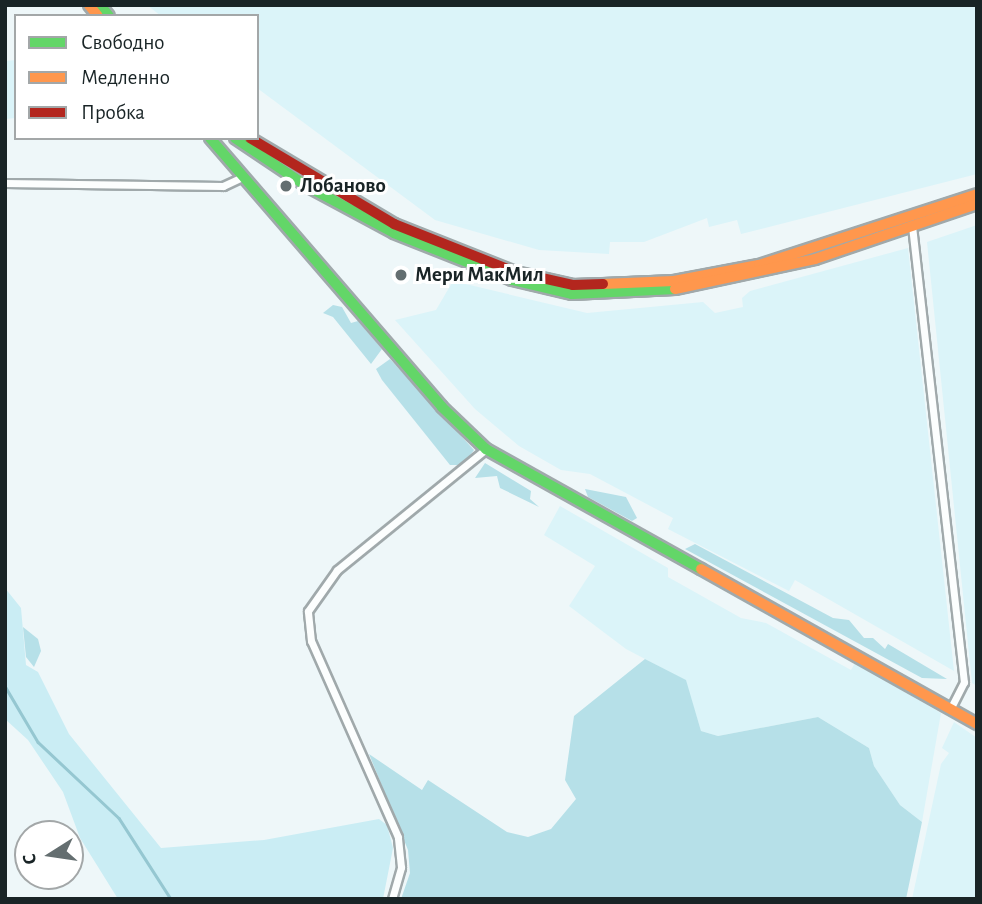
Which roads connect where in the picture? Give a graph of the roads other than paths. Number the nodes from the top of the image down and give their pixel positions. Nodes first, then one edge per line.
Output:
1 (215, 140) edge
2 (238, 140) edge
3 (253, 140) edge
4 (242, 177) junction
5 (5, 183) edge
6 (977, 194) edge
7 (977, 204) edge
8 (912, 226) junction
9 (486, 449) junction
10 (951, 708) junction
11 (977, 724) edge
12 (392, 899) edge

1 - 4 main road
2 - 8 main road
3 - 6 main road
4 - 5 street
4 - 9 main road
7 - 8 main road
8 - 10 street
9 - 10 main road
9 - 12 street
10 - 11 main road

